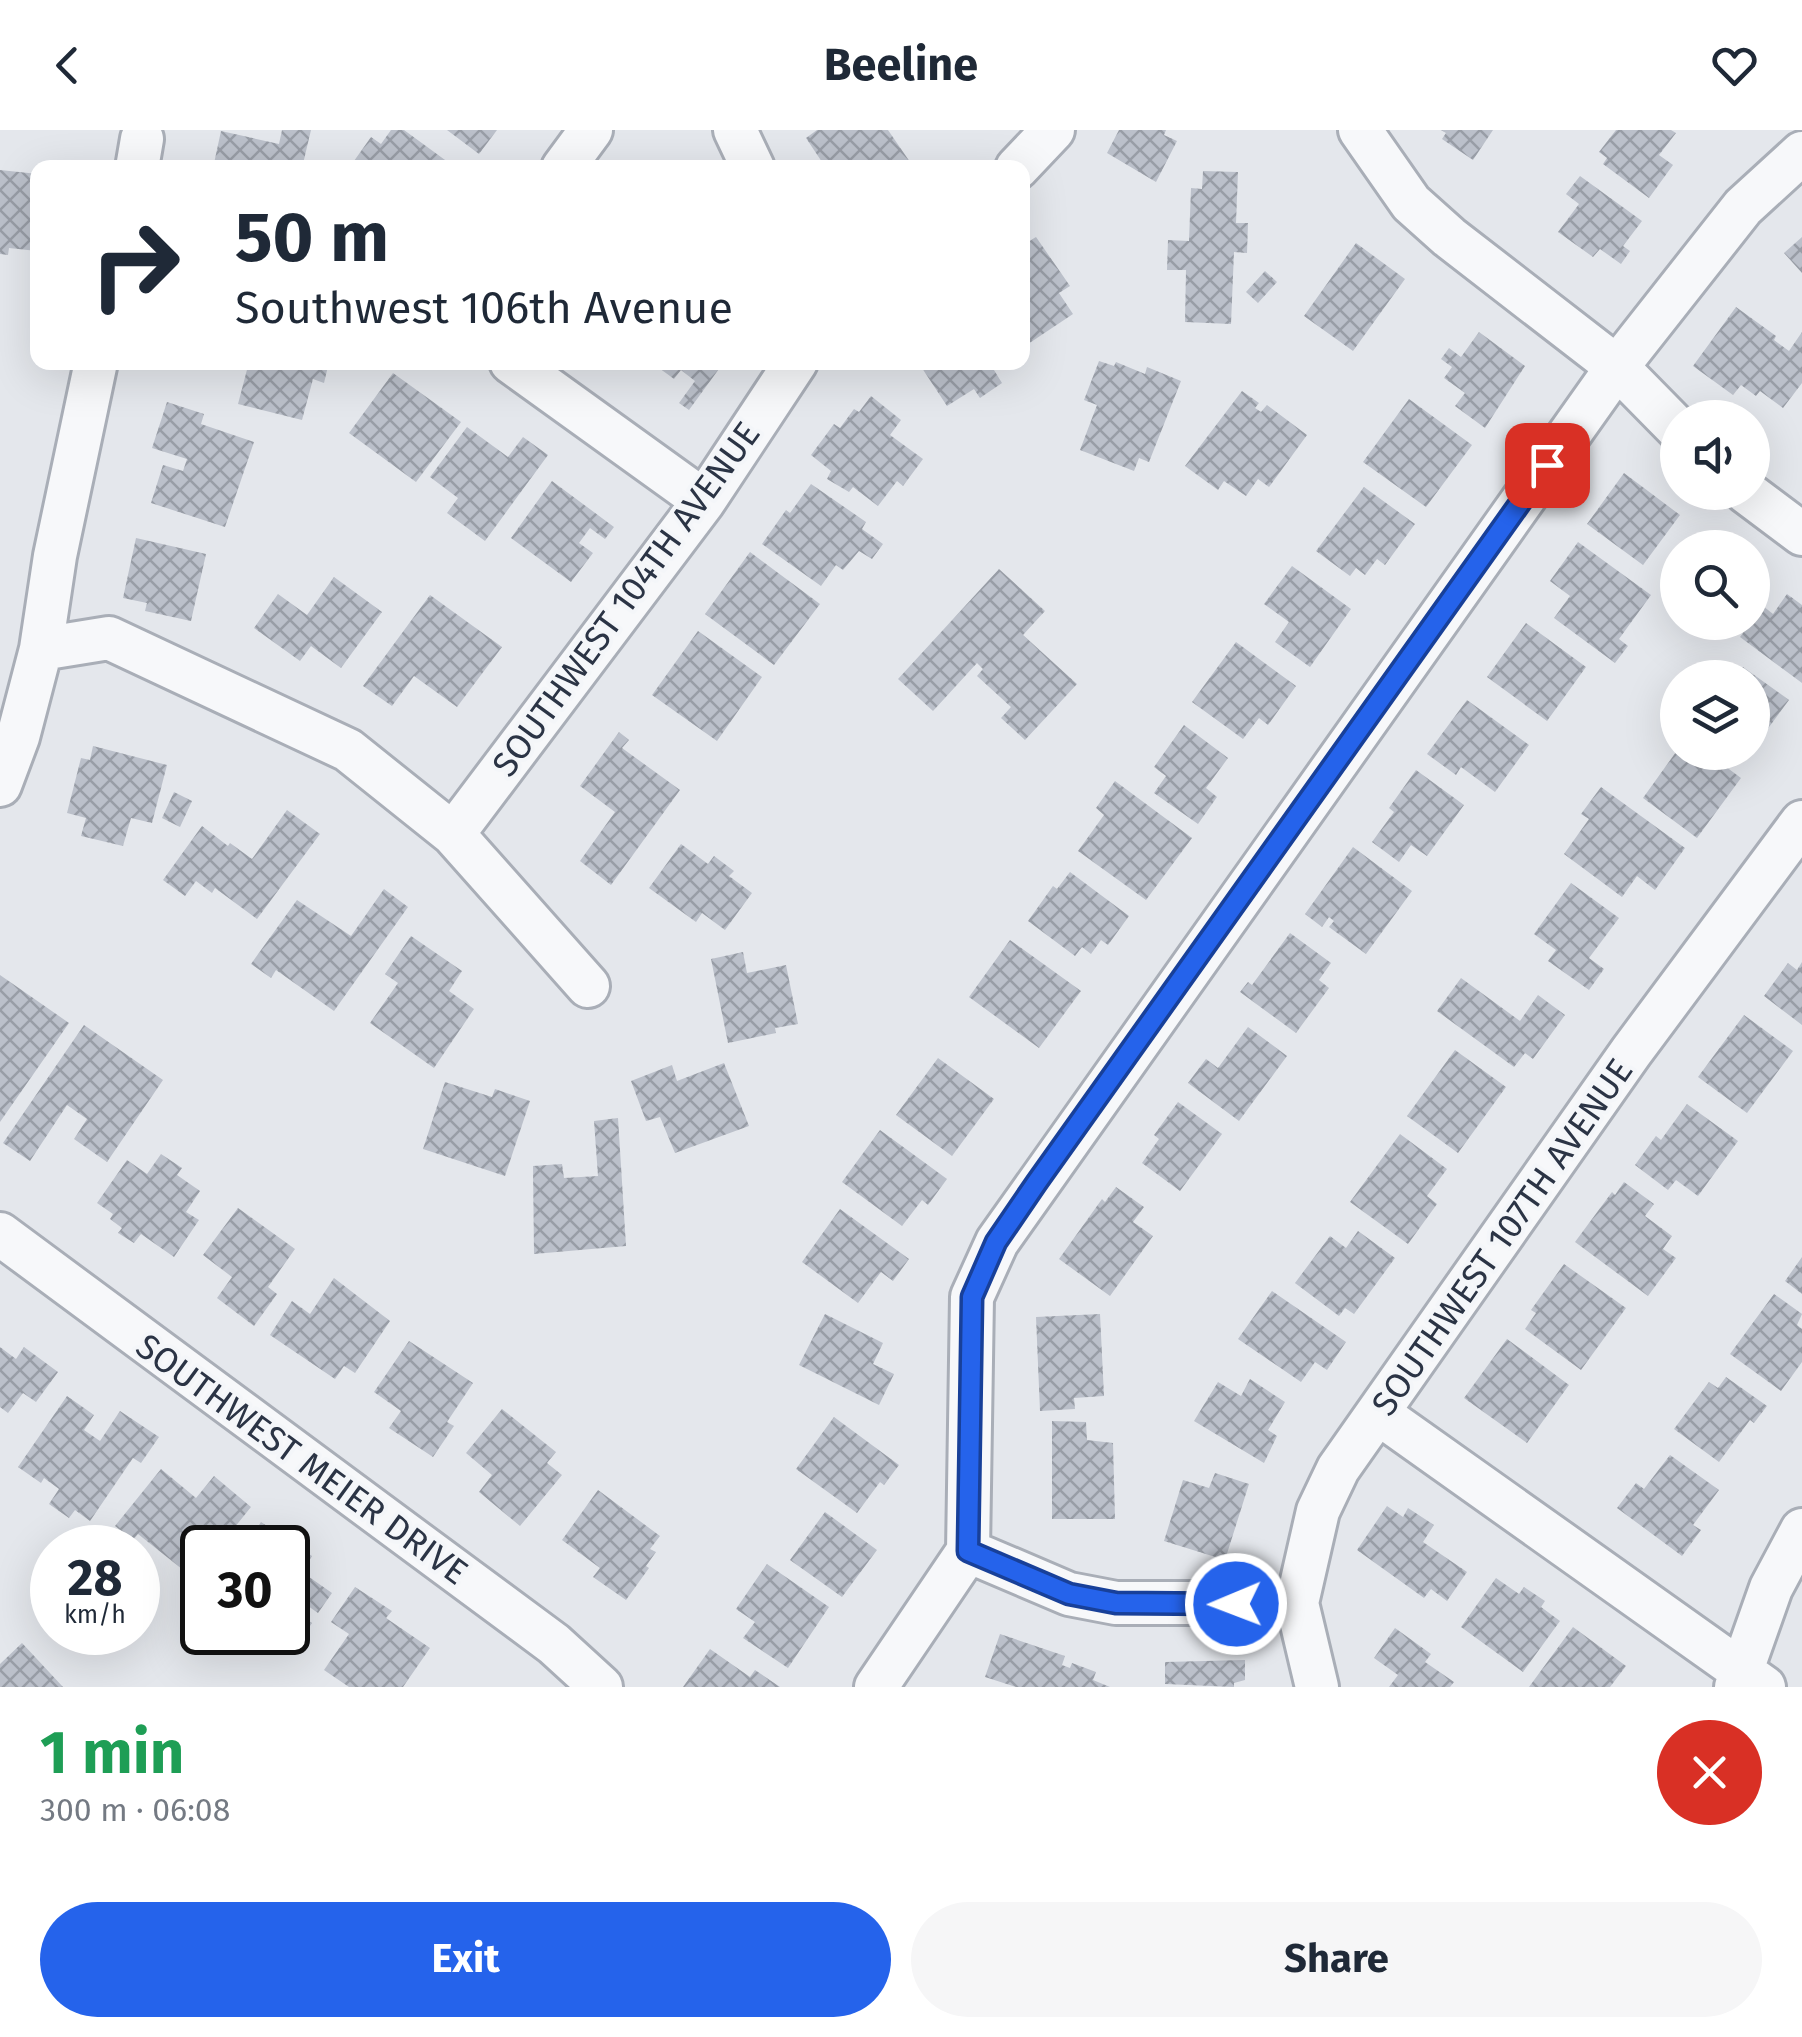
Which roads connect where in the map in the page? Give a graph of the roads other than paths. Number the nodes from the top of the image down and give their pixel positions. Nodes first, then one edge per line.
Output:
1 (591, 130) edge
2 (734, 130) edge
3 (1052, 130) edge
4 (1360, 130) edge
5 (1802, 153) edge
6 (568, 160) edge
7 (749, 160) edge
8 (1025, 160) edge
9 (1617, 367) junction
10 (94, 370) edge
11 (522, 370) edge
12 (791, 370) edge
13 (1660, 411) edge
14 (704, 500) junction
15 (1770, 510) edge
16 (1802, 534) edge
17 (42, 650) junction
18 (0, 784) edge
19 (1802, 822) edge
20 (453, 834) junction
21 (588, 986) dead end
22 (0, 1234) edge
23 (1378, 1413) junction
24 (1802, 1530) edge
25 (968, 1551) junction
26 (1297, 1602) junction
27 (1746, 1682) edge
28 (600, 1687) edge
29 (876, 1687) edge
30 (1317, 1687) edge

1 - 6 street
2 - 7 street
3 - 8 street
4 - 9 street
5 - 9 street
9 - 13 street
9 - 25 street
10 - 17 street
11 - 14 street
12 - 14 street, SOUTHWEST 104TH AVENUE
14 - 20 street, SOUTHWEST 104TH AVENUE
15 - 16 street
17 - 18 street
17 - 20 street
19 - 23 street, SOUTHWEST 107TH AVENUE
20 - 21 street
22 - 28 street, SOUTHWEST MEIER DRIVE
23 - 26 street, SOUTHWEST 107TH AVENUE
23 - 27 street
24 - 27 street
25 - 26 street
25 - 29 street
26 - 30 street, SOUTHWEST 107TH AVENUE

